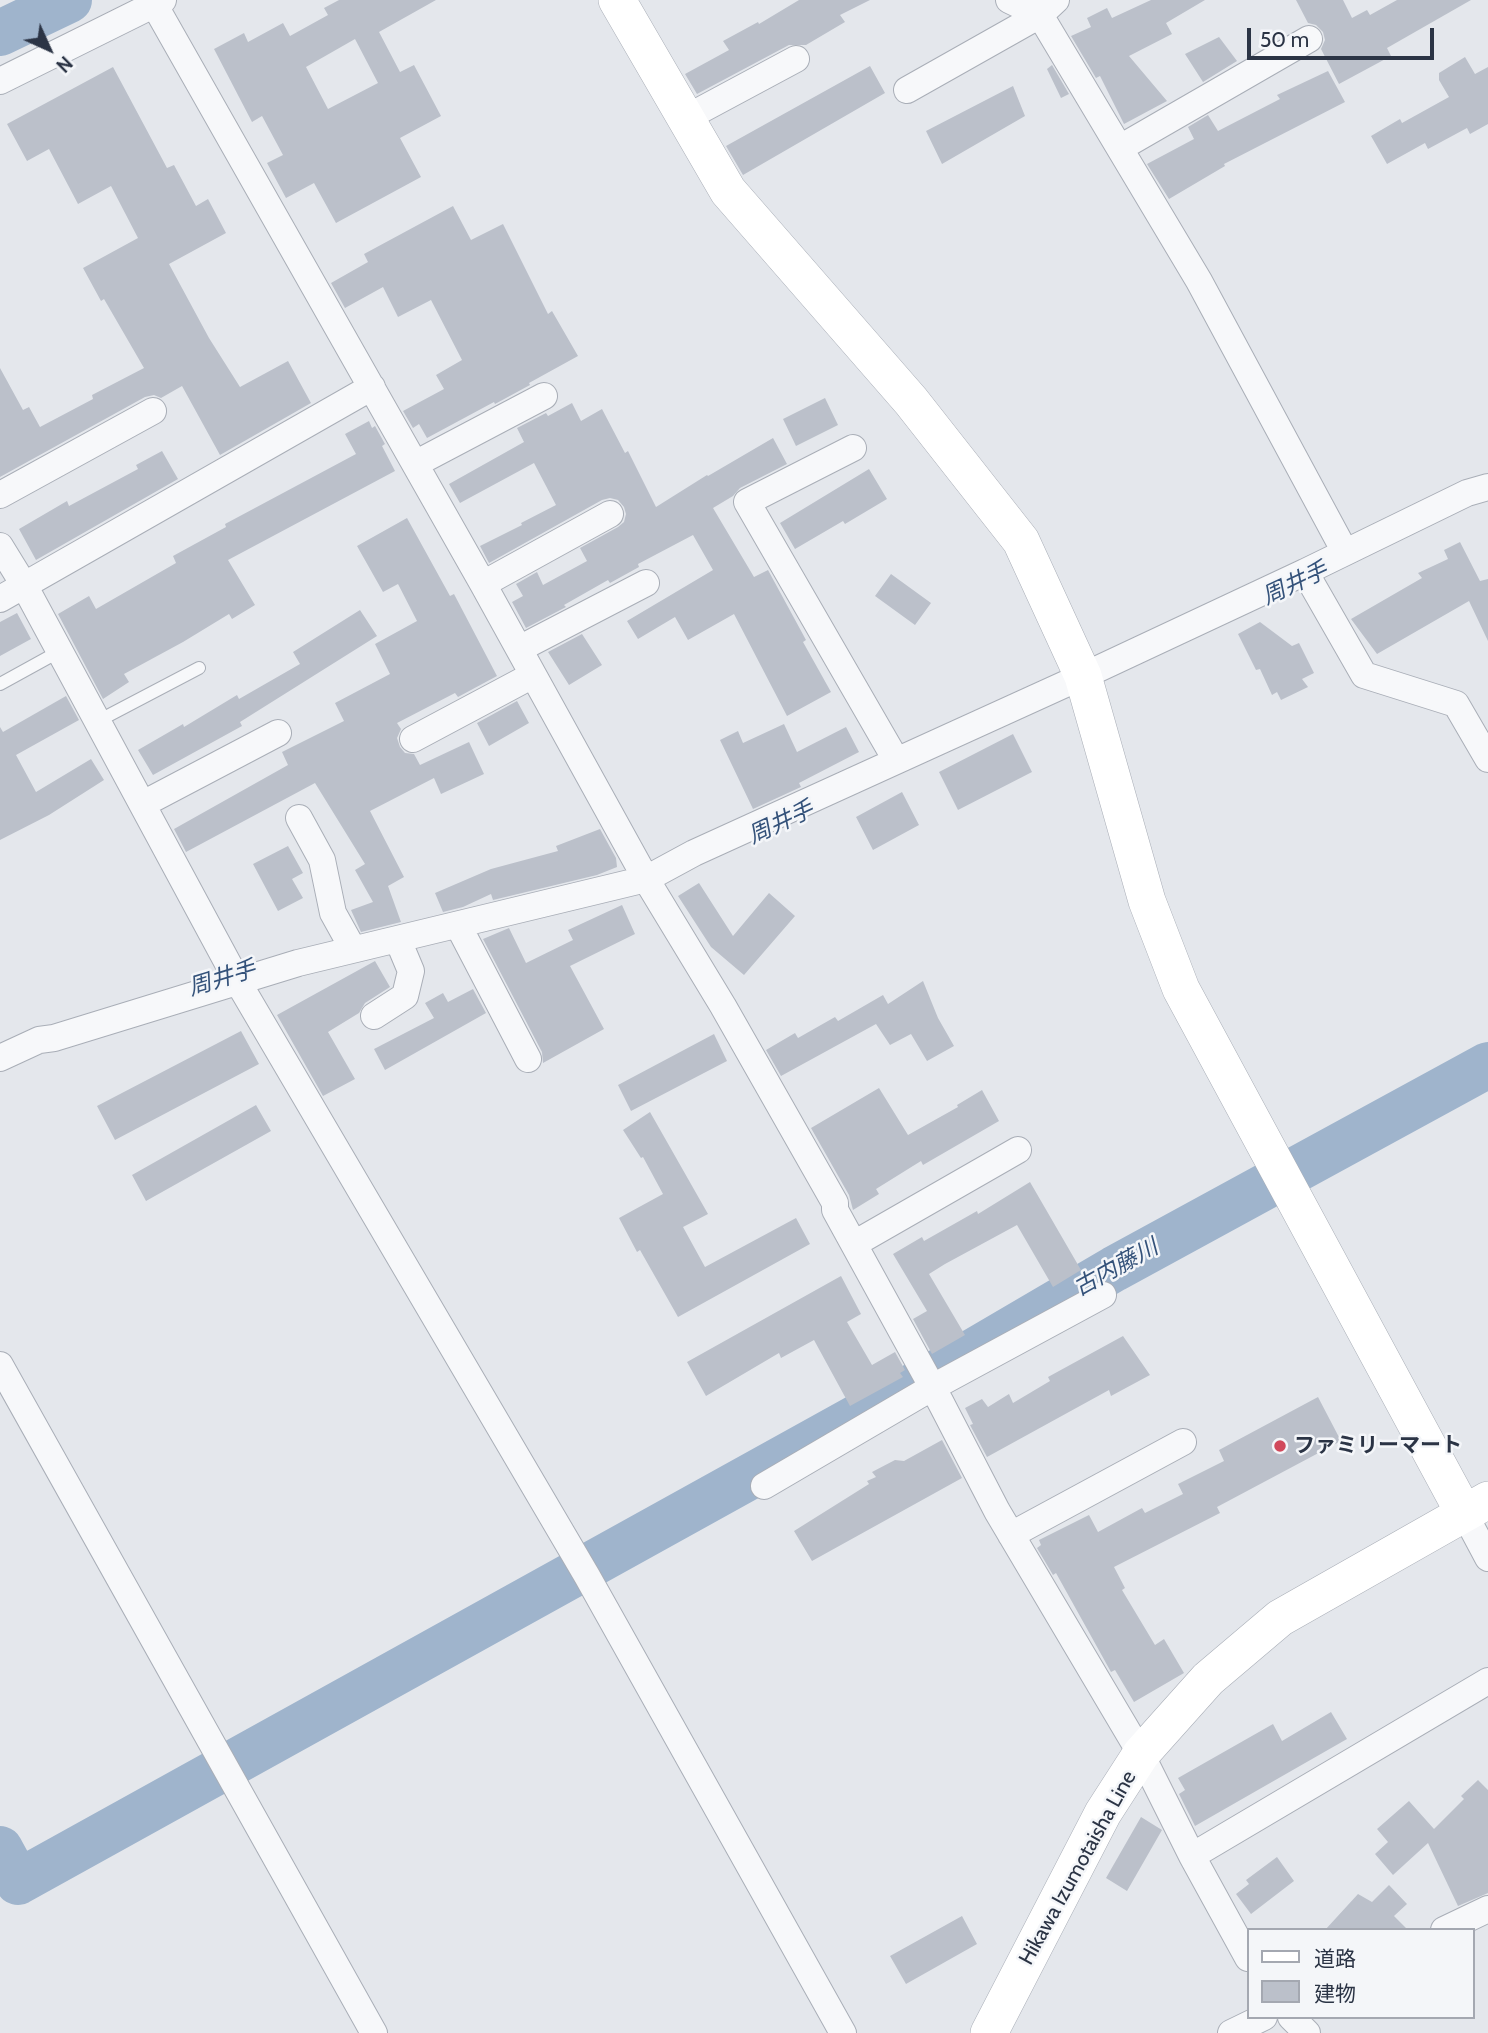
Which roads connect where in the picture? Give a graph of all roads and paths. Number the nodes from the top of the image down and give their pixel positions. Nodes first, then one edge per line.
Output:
1 (617, 0) edge
2 (1009, 0) edge
3 (156, 1) edge
4 (1048, 7) edge
5 (1310, 38) dead end
6 (796, 59) dead end
7 (0, 80) edge
8 (906, 90) dead end
9 (686, 118) junction
10 (1120, 148) junction
11 (372, 387) junction
12 (544, 396) dead end
13 (153, 411) dead end
14 (853, 448) dead end
15 (415, 464) junction
16 (1488, 487) edge
17 (0, 495) edge
18 (610, 514) dead end
19 (0, 546) edge
20 (1345, 552) junction
21 (1305, 572) junction
22 (646, 583) dead end
23 (483, 584) junction
24 (24, 585) junction
25 (0, 599) edge
26 (519, 649) junction
27 (60, 652) junction
28 (199, 668) dead end
29 (533, 675) junction
30 (1083, 676) junction
31 (0, 684) edge
32 (98, 721) junction
33 (278, 733) dead end
34 (413, 739) dead end
35 (1488, 759) edge
36 (896, 761) junction
37 (143, 804) junction
38 (299, 818) dead end
39 (646, 879) junction
40 (458, 925) junction
41 (398, 940) junction
42 (353, 949) junction
43 (238, 982) junction
44 (374, 1016) dead end
45 (0, 1058) edge
46 (528, 1059) dead end
47 (1018, 1150) dead end
48 (854, 1244) junction
49 (1103, 1295) dead end
50 (0, 1365) edge
51 (933, 1387) junction
52 (1183, 1442) dead end
53 (764, 1486) dead end
54 (1476, 1506) edge
55 (1011, 1535) junction
56 (1488, 1558) edge
57 (1488, 1681) edge
58 (1141, 1754) junction
59 (1192, 1856) junction
60 (1488, 1909) edge
61 (1448, 1928) edge
62 (1246, 1954) edge
63 (1260, 2019) edge
64 (1293, 2019) edge
65 (374, 2033) edge
66 (843, 2033) edge
67 (989, 2033) edge
68 (1231, 2033) edge
69 (1307, 2033) edge

1 - 9 street
2 - 4 street
3 - 7 street
3 - 11 street
4 - 8 street
4 - 10 street
5 - 10 street
6 - 9 street
9 - 30 street
10 - 20 street
11 - 15 street
11 - 24 street
12 - 15 street
13 - 17 street
14 - 36 street
15 - 23 street
16 - 20 street
18 - 23 street
19 - 24 street
20 - 21 street
21 - 30 street
21 - 35 street
22 - 26 street
23 - 26 street
24 - 25 street
24 - 27 street
26 - 29 street
27 - 31 lane
27 - 32 street
28 - 32 lane
29 - 34 street
29 - 39 street
30 - 36 street
30 - 54 street
32 - 37 street
33 - 37 street
36 - 39 street
37 - 43 street
38 - 42 street
39 - 40 street
39 - 48 street
40 - 41 street
40 - 46 street
41 - 42 street
41 - 44 street
42 - 43 street
43 - 45 street
43 - 66 street
47 - 48 street
48 - 51 street
49 - 51 street
50 - 65 street
51 - 53 street
51 - 55 street
52 - 55 street
54 - 56 street
54 - 58 street, Hikawa Izumotaisha Line
55 - 58 street
57 - 59 street
58 - 59 street
58 - 67 street, Hikawa Izumotaisha Line
59 - 62 street
60 - 61 street
63 - 68 street
64 - 69 street

